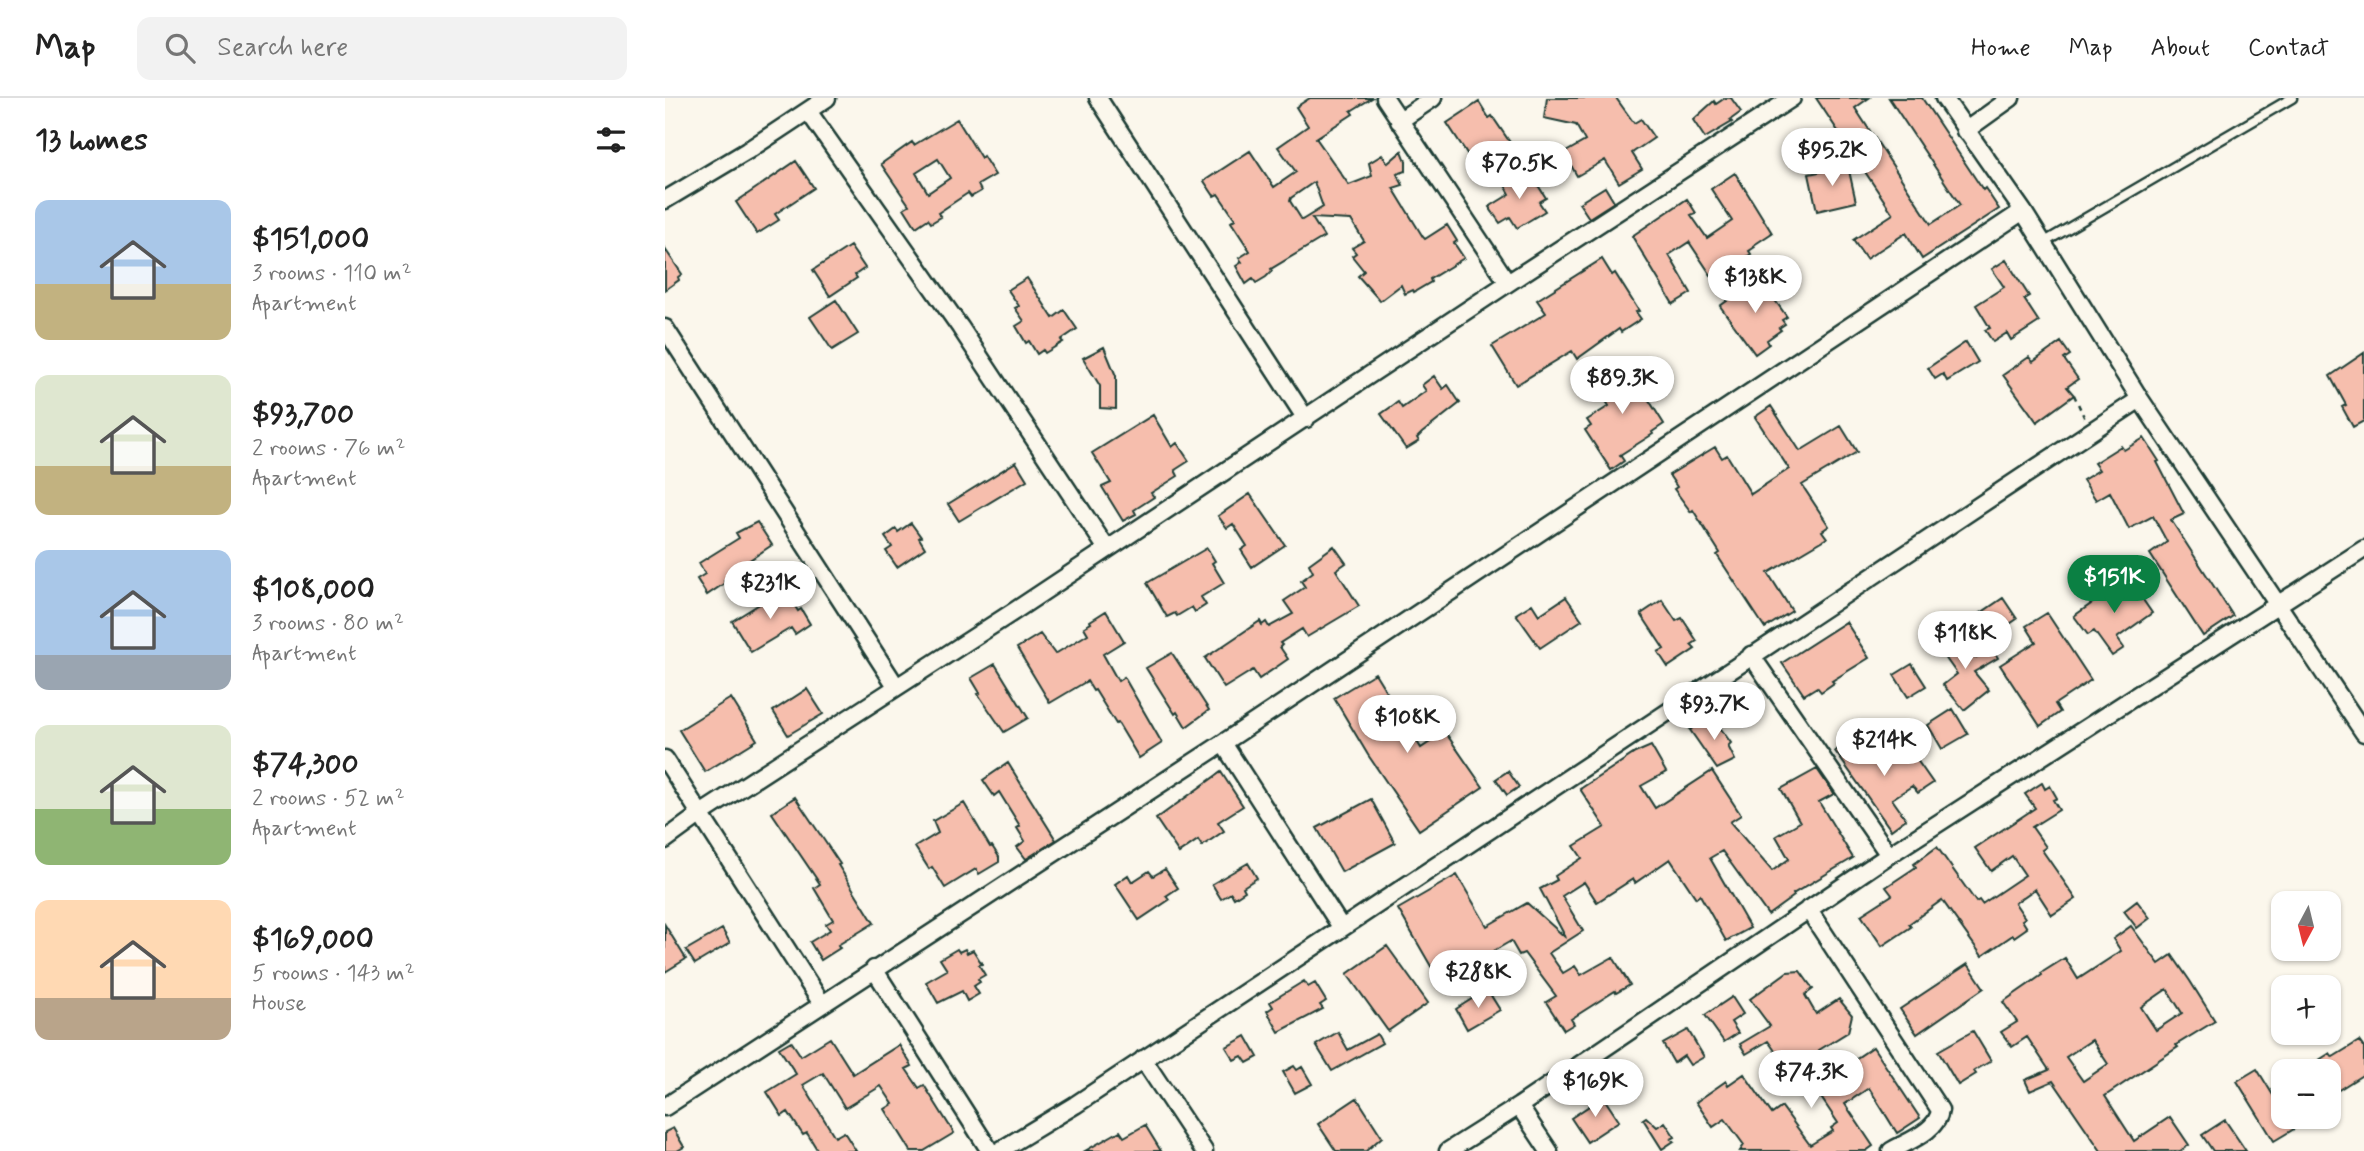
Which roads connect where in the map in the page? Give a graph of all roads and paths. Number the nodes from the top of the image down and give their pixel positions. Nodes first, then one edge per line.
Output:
1 (827, 98) edge
2 (1098, 98) edge
3 (1385, 98) edge
4 (1433, 98) edge
5 (1791, 98) edge
6 (1944, 98) edge
7 (2011, 98) edge
8 (2292, 98) edge
9 (809, 111) junction
10 (1399, 121) junction
11 (1965, 131) junction
12 (665, 200) edge
13 (2023, 211) junction
14 (2043, 243) junction
15 (1508, 283) junction
16 (665, 328) edge
17 (2074, 395) dead end
18 (2140, 400) junction
19 (1306, 419) junction
20 (2090, 432) junction
21 (1107, 549) junction
22 (2364, 549) edge
23 (2280, 605) junction
24 (1751, 655) junction
25 (896, 686) junction
26 (2364, 733) edge
27 (1223, 743) junction
28 (665, 759) edge
29 (702, 813) junction
30 (665, 840) edge
31 (1889, 855) junction
32 (1808, 909) junction
33 (1341, 927) junction
34 (874, 969) junction
35 (823, 1004) junction
36 (1143, 1059) junction
37 (1519, 1106) junction
38 (665, 1107) edge
39 (990, 1151) edge
40 (999, 1151) edge
41 (1204, 1151) edge
42 (1448, 1151) edge
43 (1549, 1151) edge
44 (1891, 1151) edge

1 - 9 street
2 - 19 street
3 - 10 street
4 - 10 street
5 - 15 street
6 - 11 street
7 - 11 street
8 - 14 lane
9 - 12 street
9 - 21 street
10 - 15 street
11 - 13 street
13 - 14 street
13 - 27 street
14 - 18 street
15 - 19 street
16 - 25 street
17 - 20 path
18 - 20 street
18 - 23 street
19 - 21 street
20 - 24 street
21 - 25 street
22 - 23 street
23 - 26 street
23 - 31 street
24 - 31 street
24 - 33 street
25 - 29 street
27 - 33 street
27 - 34 street
28 - 29 street
29 - 30 street
29 - 35 street
31 - 32 street
32 - 37 street
32 - 44 street
33 - 36 street
34 - 35 street
34 - 39 street
35 - 38 street
36 - 40 street
36 - 41 street
37 - 42 street
37 - 43 street

